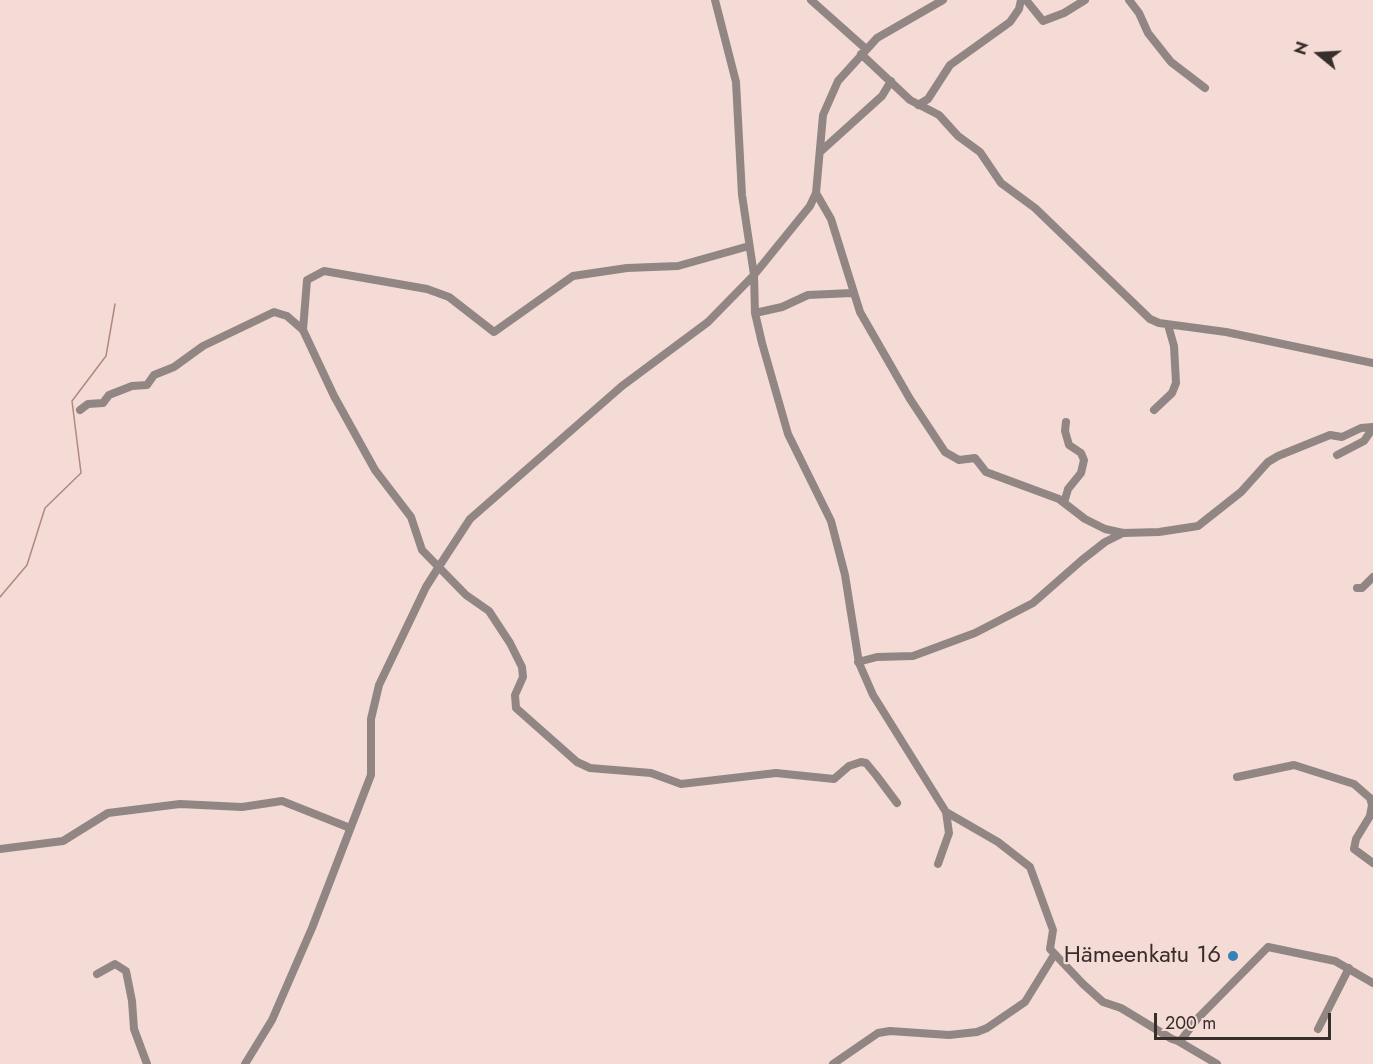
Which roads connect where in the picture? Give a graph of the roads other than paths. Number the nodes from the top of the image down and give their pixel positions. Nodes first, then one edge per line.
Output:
1 (715, 0) edge
2 (811, 0) edge
3 (943, 0) edge
4 (1021, 0) edge
5 (1026, 0) edge
6 (1085, 0) edge
7 (1129, 0) edge
8 (863, 51) junction
9 (891, 81) junction
10 (1205, 88) dead end
11 (918, 105) junction
12 (820, 152) junction
13 (816, 193) junction
14 (749, 246) junction
15 (754, 275) junction
16 (852, 293) junction
17 (755, 313) junction
18 (1168, 325) junction
19 (303, 330) junction
20 (1373, 363) edge
21 (80, 410) dead end
22 (1154, 410) dead end
23 (1066, 422) dead end
24 (1373, 427) edge
25 (1336, 454) dead end
26 (1064, 503) junction
27 (1124, 533) junction
28 (438, 568) junction
29 (1373, 577) edge
30 (1357, 588) dead end
31 (858, 662) junction
32 (1237, 777) dead end
33 (897, 803) dead end
34 (946, 812) junction
35 (350, 828) junction
36 (0, 849) edge
37 (1373, 862) edge
38 (938, 864) dead end
39 (1054, 955) junction
40 (1349, 968) junction
41 (98, 974) dead end
42 (1373, 983) edge
43 (1318, 1029) dead end
44 (1178, 1041) junction
45 (147, 1064) edge
46 (245, 1064) edge
47 (833, 1064) edge
48 (1217, 1064) edge

1 - 14 street
2 - 8 street
3 - 8 street
4 - 11 street
5 - 6 street
7 - 10 street
8 - 9 street
8 - 12 street
9 - 11 street
9 - 12 street
11 - 18 street
12 - 13 street
13 - 15 street
13 - 16 street
14 - 15 street
14 - 19 street
15 - 17 street
15 - 28 street
16 - 17 street
16 - 26 street
17 - 31 street
18 - 20 street
18 - 22 street
19 - 21 street
19 - 28 street
23 - 26 street
24 - 25 street
24 - 27 street
26 - 27 street
27 - 31 street
28 - 33 street
28 - 35 street
29 - 30 street
31 - 34 street
32 - 37 street
34 - 38 street
34 - 39 street
35 - 36 street
35 - 46 street
39 - 44 street
39 - 47 street
40 - 42 street
40 - 43 street
40 - 44 street
41 - 45 street
44 - 48 street

